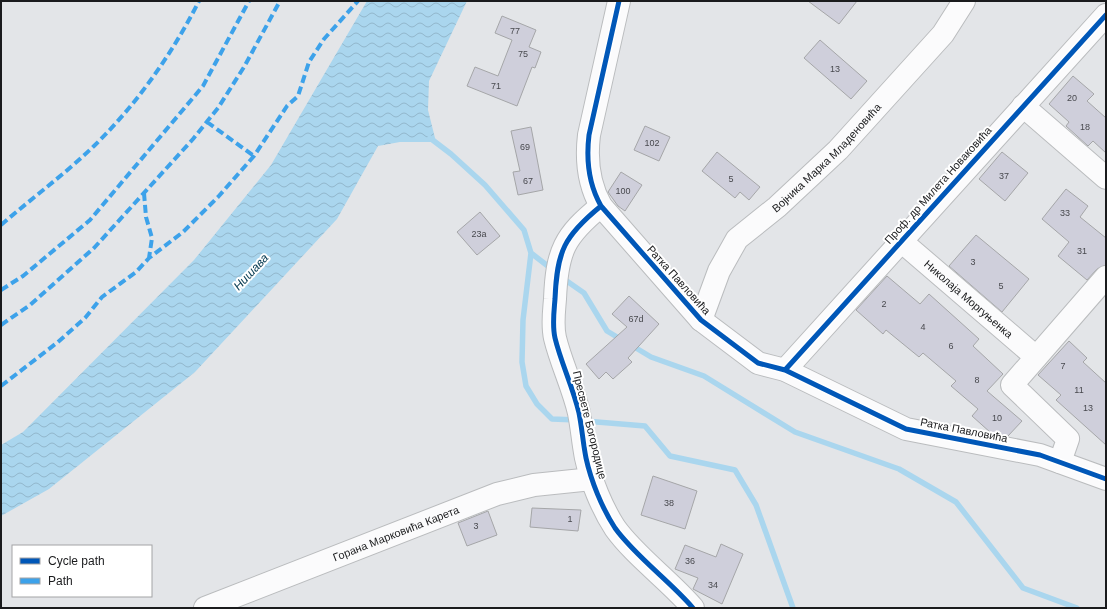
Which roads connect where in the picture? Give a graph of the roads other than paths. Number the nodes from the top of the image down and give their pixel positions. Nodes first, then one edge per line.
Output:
1 (619, 1) edge
2 (964, 1) edge
3 (1106, 15) edge
4 (1023, 106) junction
5 (1106, 178) edge
6 (602, 206) junction
7 (901, 241) junction
8 (1106, 277) edge
9 (701, 320) junction
10 (1036, 357) junction
11 (785, 370) junction
12 (1060, 462) junction
13 (592, 479) junction
14 (1106, 479) edge
15 (205, 608) edge
16 (693, 608) edge

1 - 6 street, Ратка Павловића
2 - 9 street, Војника Марка Младеновића
3 - 4 street, Проф. др Милета Новаковића
4 - 5 street
4 - 7 street, Проф. др Милета Новаковића
6 - 9 street, Ратка Павловића
6 - 13 street, Пресвете Богородице
7 - 10 street, Николаја Моргуњенка
7 - 11 street, Проф. др Милета Новаковића
8 - 10 street
9 - 11 street, Ратка Павловића
10 - 12 street
11 - 12 street, Ратка Павловића
12 - 14 street, Ратка Павловића
13 - 15 street, Горана Марковића Карета
13 - 16 street, Пресвете Богородице

